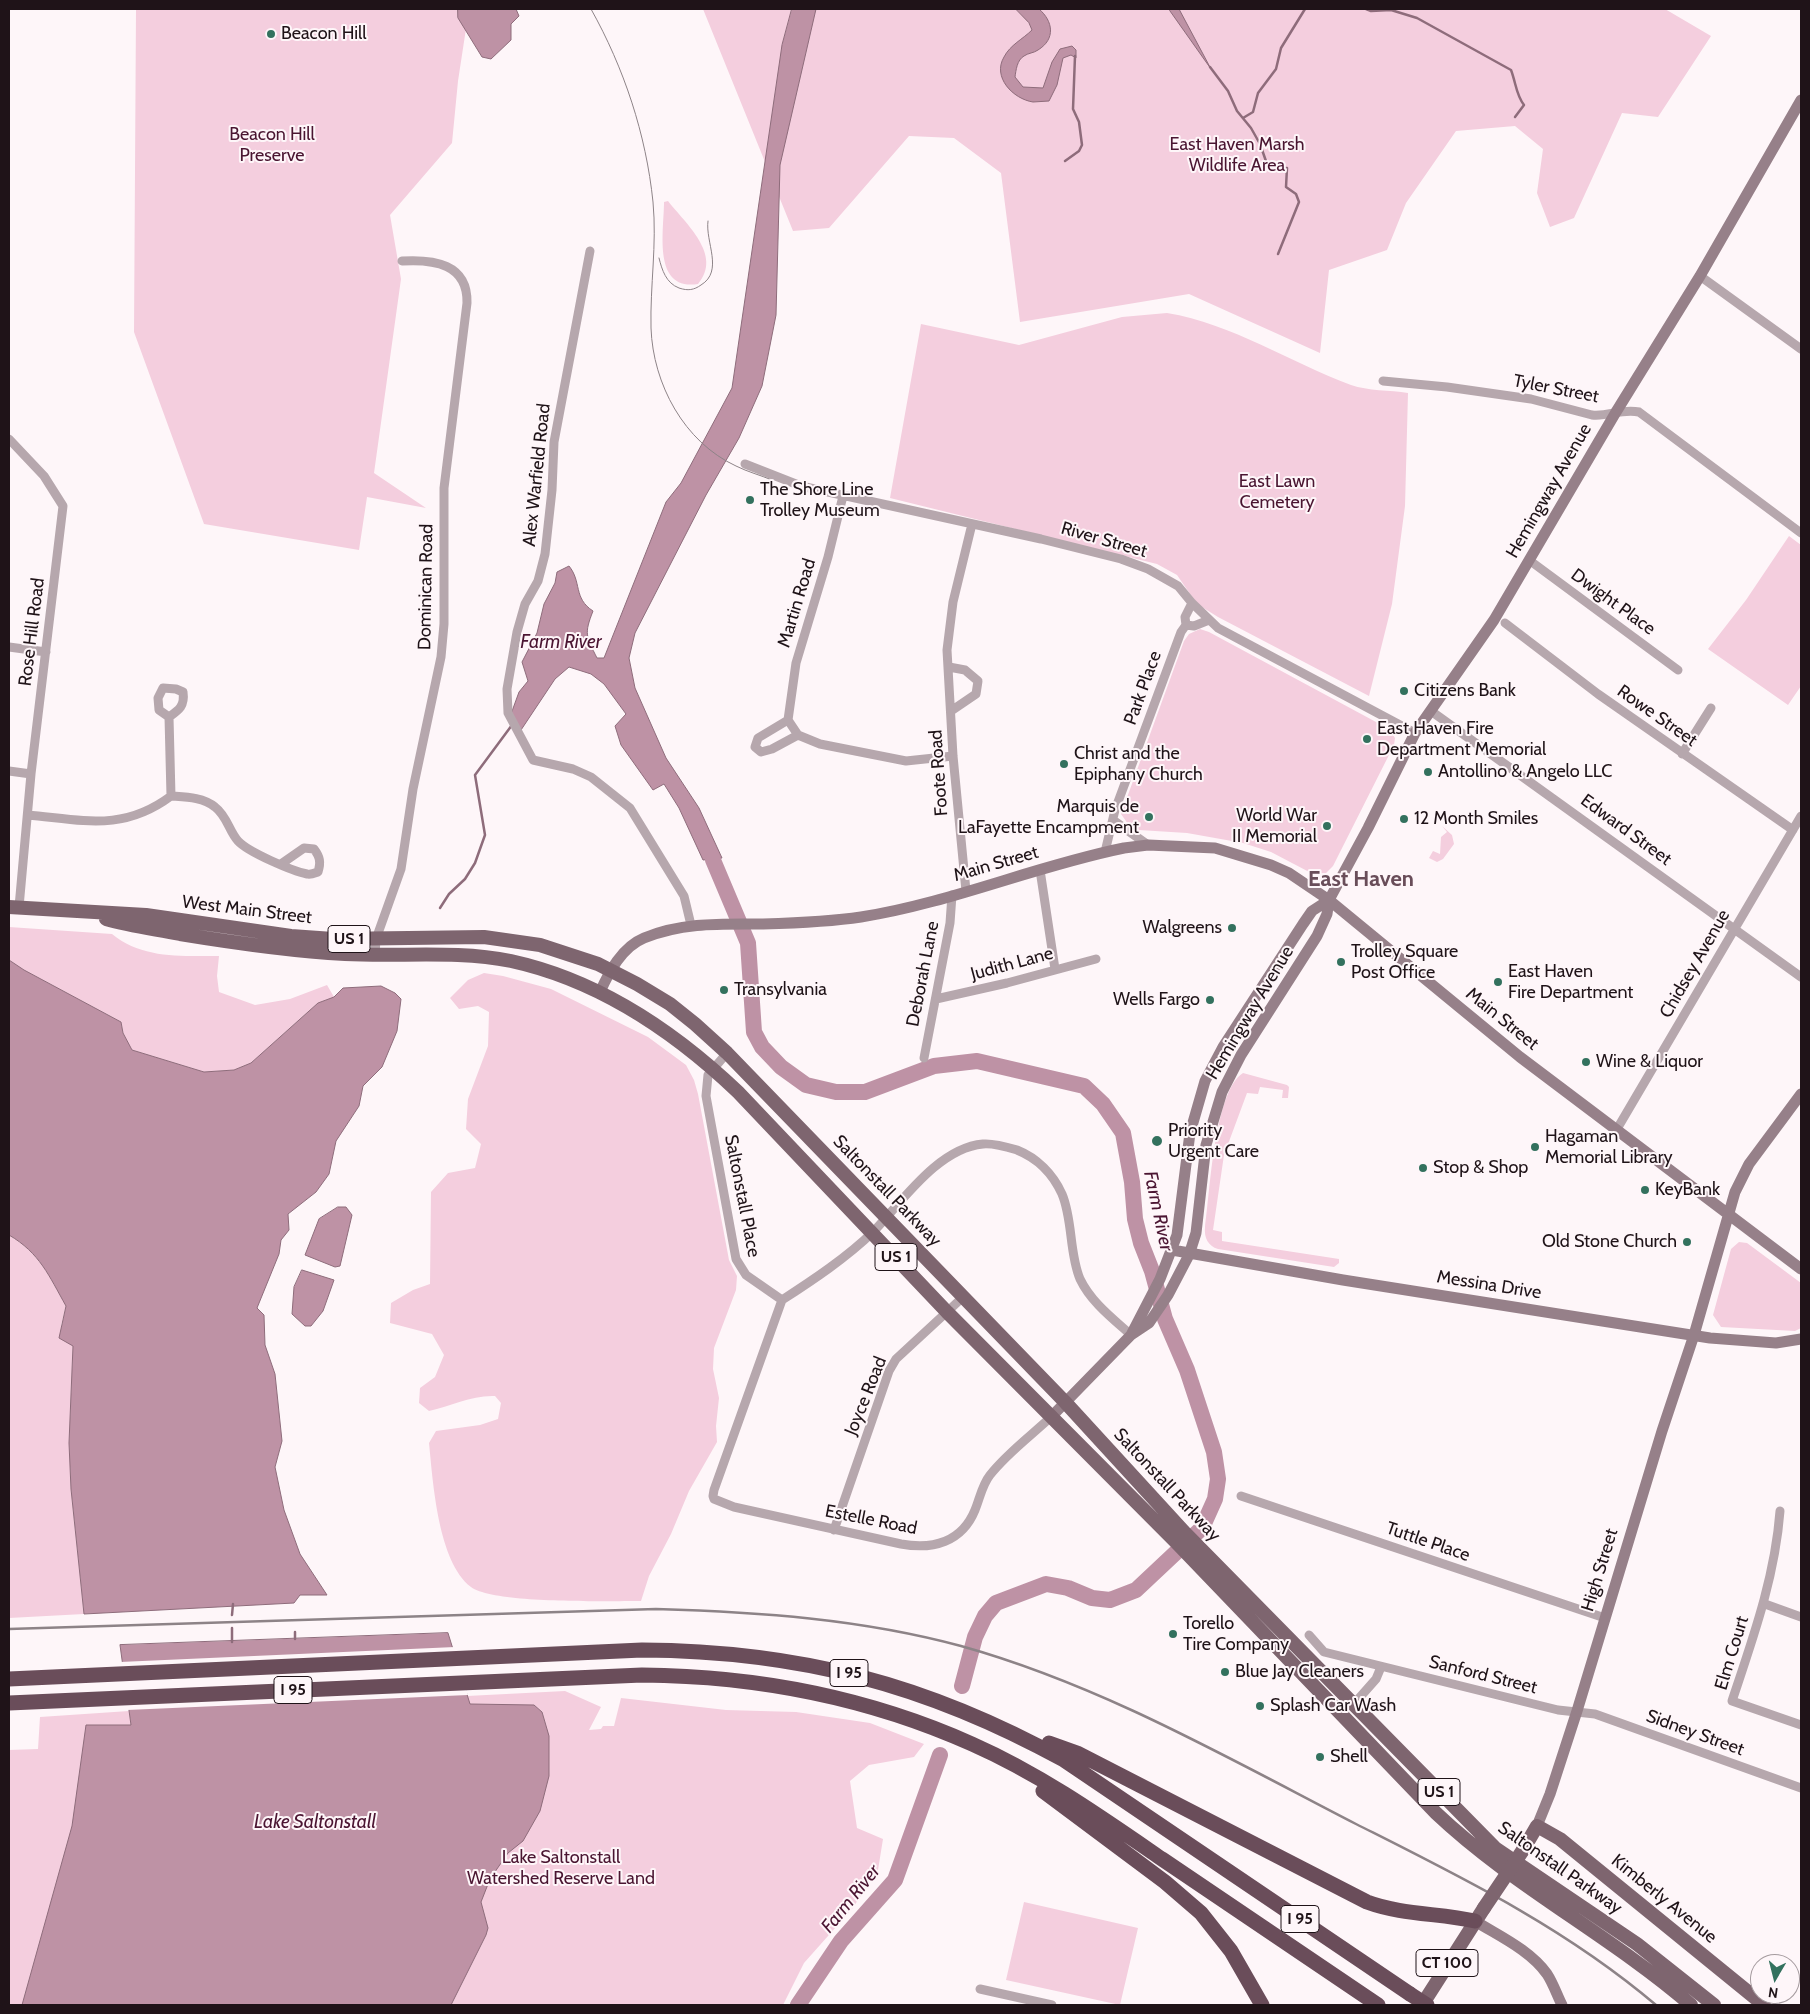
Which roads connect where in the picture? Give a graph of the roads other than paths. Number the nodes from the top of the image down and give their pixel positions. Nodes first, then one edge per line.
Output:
1 (1801, 100) edge
2 (590, 251) dead end
3 (402, 261) dead end
4 (1700, 276) junction
5 (1801, 349) edge
6 (1383, 380) dead end
7 (1616, 412) junction
8 (9, 439) edge
9 (745, 464) dead end
10 (843, 496) junction
11 (972, 524) junction
12 (1801, 533) edge
13 (1529, 560) junction
14 (1192, 603) junction
15 (1208, 620) junction
16 (1505, 623) dead end
17 (1186, 625) junction
18 (9, 647) edge
19 (46, 652) junction
20 (949, 667) junction
21 (1678, 670) dead end
22 (1711, 708) dead end
23 (1431, 711) junction
24 (951, 712) junction
25 (169, 718) dead end
26 (788, 720) junction
27 (798, 734) junction
28 (1415, 734) junction
29 (1682, 754) junction
30 (953, 756) junction
31 (9, 771) edge
32 (32, 774) junction
33 (171, 796) junction
34 (28, 815) junction
35 (1801, 816) edge
36 (1113, 820) junction
37 (1793, 830) junction
38 (1148, 845) junction
39 (1105, 852) junction
40 (281, 864) dead end
41 (1040, 870) junction
42 (966, 891) junction
43 (952, 895) junction
44 (1329, 900) junction
45 (14, 907) edge
46 (84, 913) junction
47 (691, 924) junction
48 (1734, 928) junction
49 (376, 939) junction
50 (375, 955) junction
51 (1096, 959) dead end
52 (610, 969) junction
53 (1055, 969) junction
54 (1801, 977) edge
55 (600, 992) junction
56 (936, 998) junction
57 (695, 1024) junction
58 (680, 1042) junction
59 (1223, 1047) junction
60 (726, 1053) junction
61 (1241, 1055) junction
62 (924, 1058) dead end
63 (713, 1068) junction
64 (1801, 1094) edge
65 (1617, 1128) junction
66 (1730, 1215) junction
67 (886, 1216) junction
68 (872, 1232) junction
69 (1172, 1250) junction
70 (1189, 1254) junction
71 (1801, 1269) edge
72 (962, 1298) junction
73 (782, 1300) junction
74 (947, 1312) junction
75 (1131, 1335) junction
76 (1694, 1335) junction
77 (1801, 1340) edge
78 (1065, 1402) junction
79 (1052, 1416) junction
80 (1241, 1496) dead end
81 (1780, 1510) dead end
82 (834, 1530) junction
83 (1185, 1543) junction
84 (1764, 1604) junction
85 (1801, 1617) edge
86 (1605, 1618) junction
87 (1309, 1635) dead end
88 (1381, 1667) junction
89 (9, 1679) edge
90 (9, 1703) edge
91 (1353, 1705) junction
92 (1577, 1711) junction
93 (974, 1714) junction
94 (1801, 1725) edge
95 (973, 1744) junction
96 (1801, 1788) edge
97 (1537, 1826) junction
98 (1475, 1922) junction
99 (980, 1990) dead end
100 (1052, 2005) edge
101 (1262, 2005) edge
102 (1378, 2005) edge
103 (1422, 2005) edge
104 (1427, 2005) edge
105 (1562, 2005) edge
106 (1691, 2005) edge
107 (1714, 2005) edge
108 (1764, 2005) edge

1 - 4 main road, Hemingway Avenue
2 - 47 street, Alex Warfield Road
3 - 49 street, Dominican Road
4 - 5 street
4 - 7 main road, Hemingway Avenue
6 - 7 street, Tyler Street
7 - 12 street, Tyler Street
7 - 13 main road, Hemingway Avenue
8 - 19 street, Rose Hill Road
9 - 10 street, River Street
10 - 11 street, River Street
10 - 26 street, Martin Road
11 - 14 street, River Street
11 - 20 street, Foote Road
13 - 21 street, Dwight Place
13 - 23 main road, Hemingway Avenue
14 - 15 street, River Street
14 - 17 street, Park Place
15 - 17 street
15 - 28 street, River Street
16 - 29 street, Rowe Street
17 - 36 street, Park Place
18 - 19 street
19 - 32 street, Rose Hill Road
20 - 24 street, Foote Road
20 - 24 street, Foote Road
22 - 29 street
23 - 28 main road, Hemingway Avenue
23 - 48 street, Edward Street
24 - 30 street, Foote Road
25 - 33 street
26 - 27 street
26 - 27 street
27 - 30 street
28 - 44 main road, Hemingway Avenue
29 - 37 street, Rowe Street
30 - 42 street, Foote Road
31 - 32 street
32 - 34 street, Rose Hill Road
33 - 34 street
33 - 40 street
34 - 45 street, Rose Hill Road
35 - 37 street, Chidsey Avenue
36 - 38 street
36 - 39 street, Park Place
37 - 48 street, Chidsey Avenue
38 - 39 main road, Main Street
38 - 44 main road, Main Street
39 - 41 main road, Main Street
41 - 42 main road, Main Street
41 - 53 street
42 - 43 main road, Main Street
43 - 47 main road, Main Street
43 - 56 street, Deborah Lane
44 - 59 main road, Hemingway Avenue
44 - 61 main road, Hemingway Avenue
44 - 65 main road, Main Street
45 - 46 main road, West Main Street / US 1
46 - 49 main road, West Main Street / US 1
46 - 50 main road, West Main Street / US 1
47 - 52 main road, Main Street
48 - 54 street, Edward Street
48 - 65 street, Chidsey Avenue
49 - 50 street, Dominican Road
49 - 52 main road, West Main Street / US 1
50 - 55 main road, West Main Street / US 1
51 - 53 street, Judith Lane
52 - 55 main road, Main Street
52 - 57 main road, Saltonstall Parkway / US 1
53 - 56 street, Judith Lane
55 - 58 main road, Saltonstall Parkway / US 1
56 - 62 street, Deborah Lane
57 - 58 main road
57 - 60 main road, Saltonstall Parkway / US 1
58 - 63 main road, Saltonstall Parkway / US 1
59 - 61 main road
59 - 69 main road, Hemingway Avenue
60 - 63 street, Saltonstall Place
60 - 67 main road, Saltonstall Parkway / US 1
61 - 70 main road, Hemingway Avenue
63 - 68 main road, Saltonstall Parkway / US 1
63 - 73 street, Saltonstall Place
64 - 66 main road, High Street
65 - 66 main road, Main Street
66 - 71 main road, Main Street
66 - 76 main road, High Street / CT 100
67 - 68 street
67 - 72 main road, Saltonstall Parkway / US 1
67 - 75 street
68 - 73 street
68 - 74 main road, Saltonstall Parkway / US 1
69 - 70 main road, Messina Drive
69 - 75 main road, Hemingway Avenue
70 - 75 main road, Hemingway Avenue
70 - 76 main road, Messina Drive
72 - 74 street, Joyce Road
72 - 78 main road, Saltonstall Parkway / US 1
73 - 82 street, Estelle Road
74 - 79 main road, Saltonstall Parkway / US 1
74 - 82 street, Joyce Road
75 - 78 main road, Hemingway Avenue
76 - 77 main road, Messina Drive
76 - 86 main road, High Street / CT 100
78 - 79 main road, Hemingway Avenue
78 - 83 main road, Saltonstall Parkway / US 1
79 - 82 street, Estelle Road
79 - 83 main road, Saltonstall Parkway / US 1
80 - 86 street, Tuttle Place
81 - 84 street, Elm Court
83 - 91 main road, Saltonstall Parkway / US 1
83 - 106 main road, Saltonstall Parkway / US 1
84 - 85 street, Elm Court
84 - 94 street, Elm Court
86 - 92 main road, High Street / CT 100
87 - 88 street, Sanford Street
88 - 91 street
88 - 92 street, Sanford Street
89 - 93 highway, I 95
90 - 95 highway, I 95
91 - 107 main road, Saltonstall Parkway / US 1
92 - 96 street, Sidney Street
92 - 97 main road, High Street / CT 100
93 - 98 highway
93 - 104 highway, I 95, bridge
95 - 101 highway
95 - 102 highway, I 95
97 - 98 main road, High Street / CT 100, bridge
97 - 108 main road, Kimberly Avenue
98 - 103 main road, CT 100
98 - 105 main road
99 - 100 street

